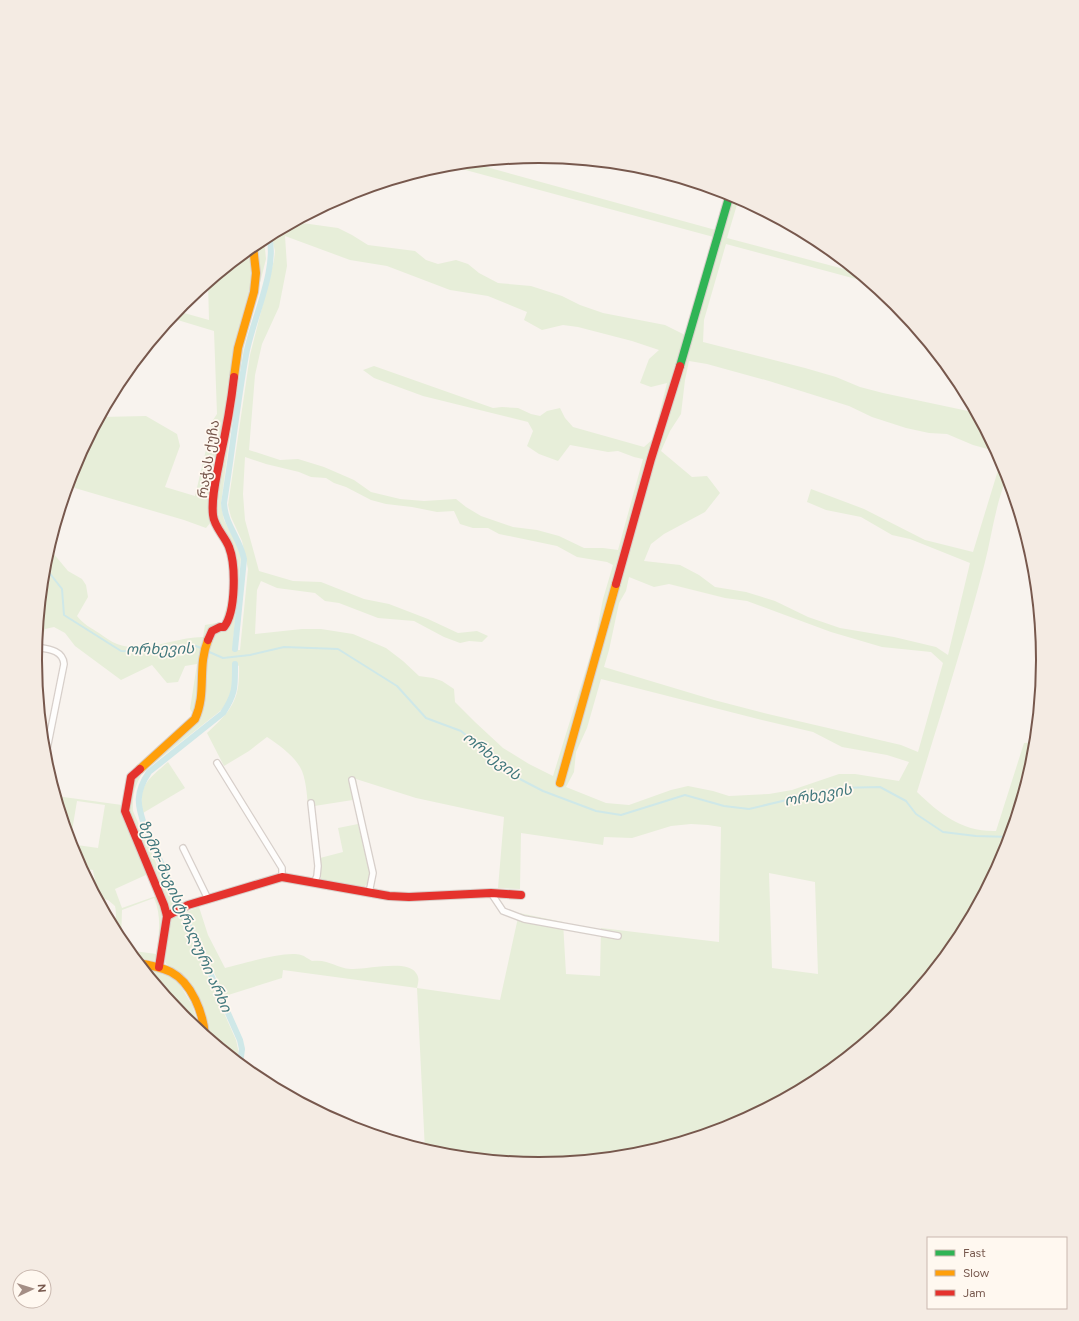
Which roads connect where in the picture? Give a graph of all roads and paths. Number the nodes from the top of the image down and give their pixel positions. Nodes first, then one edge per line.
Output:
1 (728, 200) edge
2 (254, 254) edge
3 (42, 648) edge
4 (49, 740) edge
5 (217, 763) dead end
6 (352, 780) dead end
7 (560, 783) dead end
8 (311, 803) dead end
9 (183, 848) dead end
10 (282, 877) junction
11 (314, 883) junction
12 (369, 892) junction
13 (491, 893) junction
14 (521, 895) dead end
15 (208, 899) junction
16 (167, 916) junction
17 (618, 936) dead end
18 (146, 965) edge
19 (159, 967) junction
20 (205, 1029) edge

1 - 7 street
2 - 16 street, რაჭას ქუჩა
3 - 4 street
5 - 10 street
6 - 12 street
8 - 11 street
9 - 15 street
10 - 11 street
10 - 15 street
11 - 12 street
12 - 13 street
13 - 14 street
13 - 17 street
15 - 16 street
16 - 19 street
18 - 19 street
19 - 20 street

